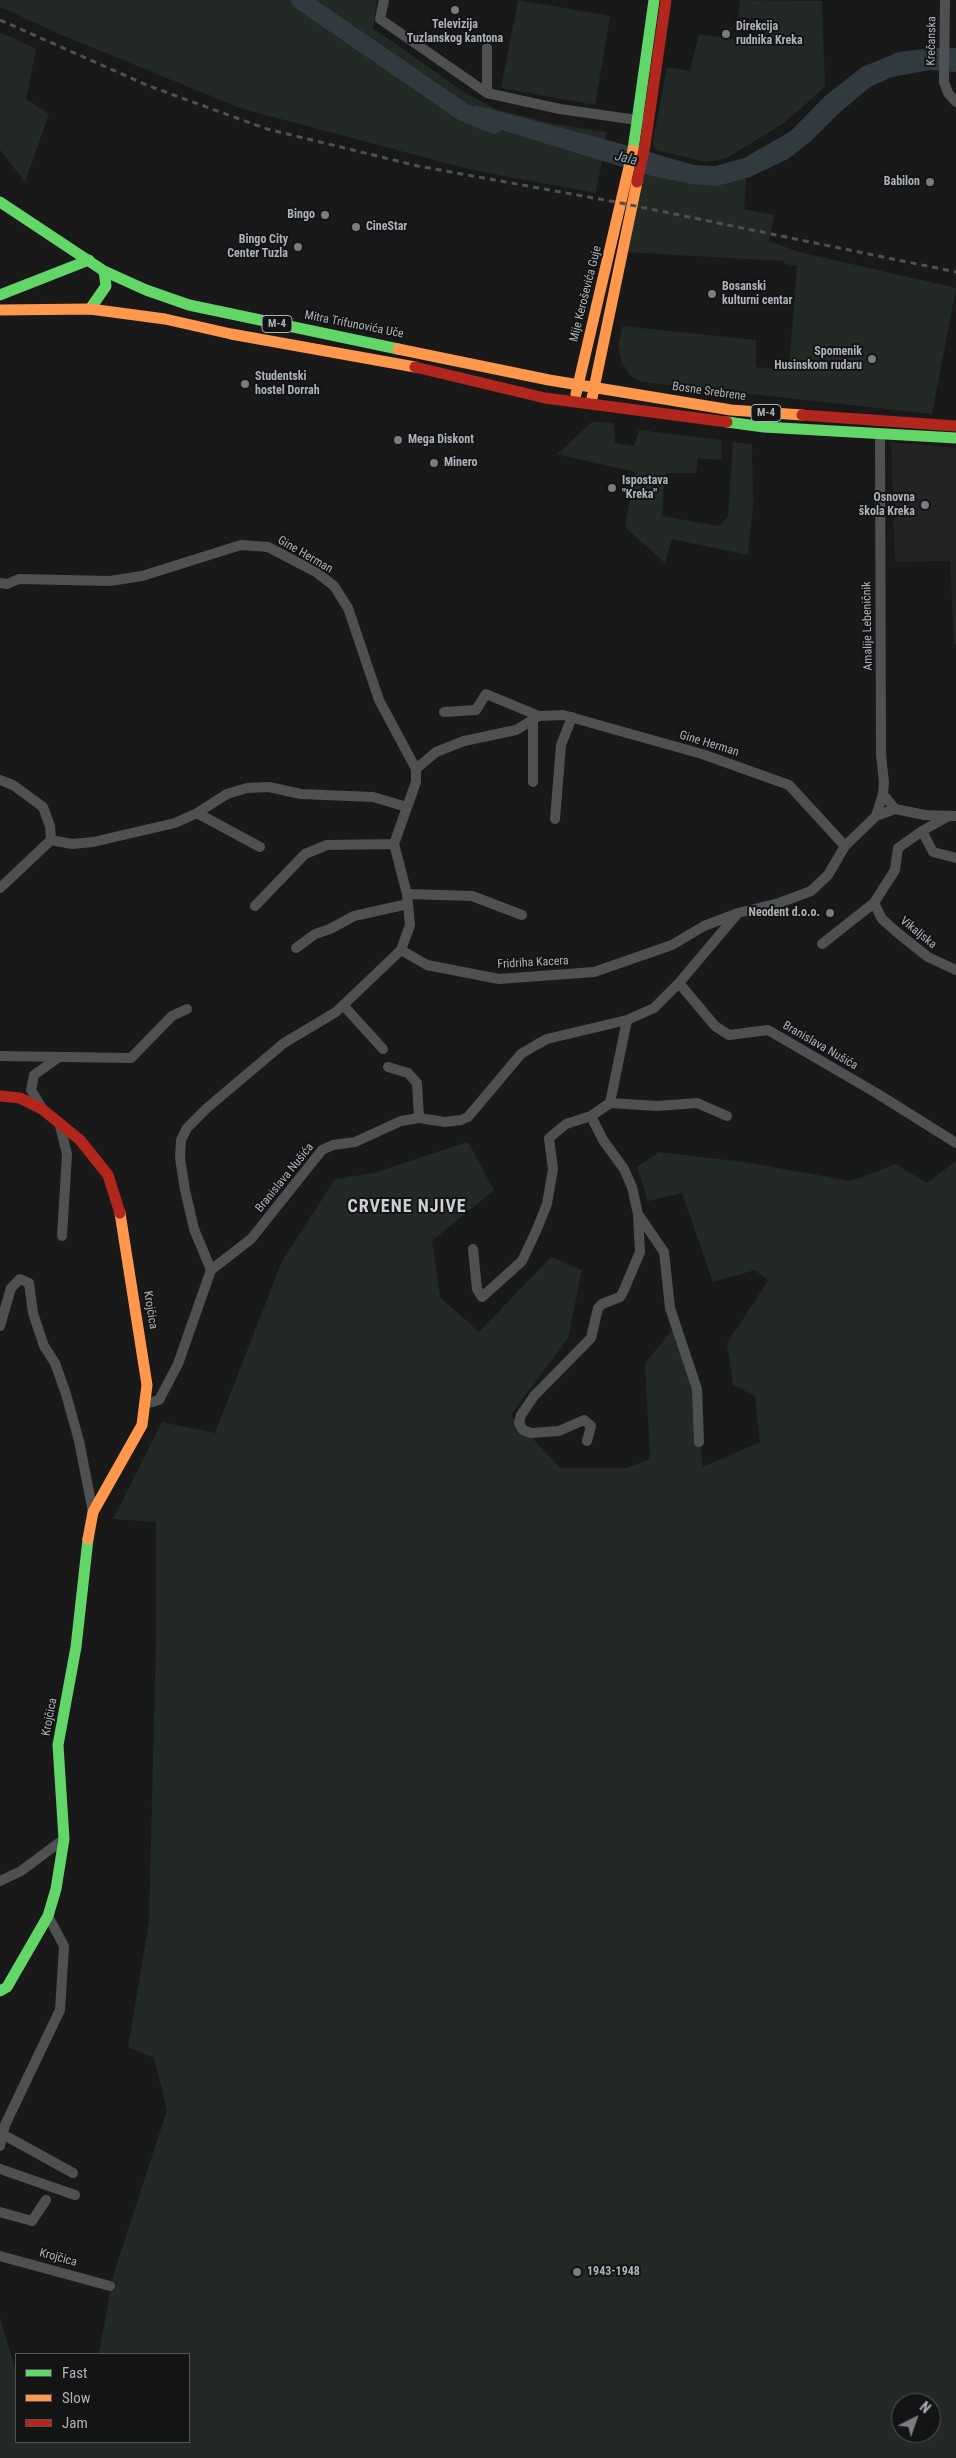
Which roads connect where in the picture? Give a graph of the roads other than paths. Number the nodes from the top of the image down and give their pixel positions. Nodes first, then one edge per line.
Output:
1 (384, 0) edge
2 (654, 0) edge
3 (666, 0) edge
4 (945, 0) edge
5 (487, 48) dead end
6 (487, 94) junction
7 (956, 102) edge
8 (637, 120) junction
9 (649, 121) junction
10 (639, 144) junction
11 (629, 194) junction
12 (0, 202) edge
13 (89, 260) junction
14 (104, 271) junction
15 (0, 295) edge
16 (90, 309) junction
17 (0, 310) edge
18 (578, 385) junction
19 (594, 388) junction
20 (574, 402) junction
21 (591, 404) junction
22 (956, 426) edge
23 (880, 435) junction
24 (956, 438) edge
25 (0, 583) edge
26 (444, 712) dead end
27 (572, 717) junction
28 (536, 718) junction
29 (416, 769) junction
30 (0, 780) edge
31 (533, 782) dead end
32 (883, 794) junction
33 (407, 807) junction
34 (895, 809) junction
35 (197, 813) junction
36 (876, 816) junction
37 (951, 816) edge
38 (555, 819) dead end
39 (922, 831) junction
40 (51, 840) junction
41 (394, 844) junction
42 (845, 846) junction
43 (260, 847) dead end
44 (956, 858) edge
45 (0, 888) edge
46 (407, 899) junction
47 (874, 903) junction
48 (255, 906) dead end
49 (738, 913) junction
50 (522, 915) dead end
51 (822, 944) dead end
52 (296, 948) dead end
53 (400, 950) junction
54 (956, 970) edge
55 (679, 983) junction
56 (343, 1005) junction
57 (186, 1009) dead end
58 (627, 1020) junction
59 (383, 1049) dead end
60 (0, 1056) edge
61 (60, 1057) junction
62 (388, 1067) dead end
63 (0, 1096) edge
64 (610, 1103) junction
65 (42, 1109) junction
66 (591, 1116) junction
67 (727, 1116) dead end
68 (419, 1118) junction
69 (59, 1121) junction
70 (956, 1143) edge
71 (638, 1214) junction
72 (62, 1236) dead end
73 (473, 1249) dead end
74 (211, 1270) junction
75 (0, 1326) edge
76 (145, 1404) junction
77 (587, 1441) dead end
78 (699, 1442) dead end
79 (93, 1512) junction
80 (64, 1839) junction
81 (0, 1881) edge
82 (48, 1916) junction
83 (0, 1991) edge
84 (2, 2134) junction
85 (0, 2146) edge
86 (0, 2168) edge
87 (73, 2173) dead end
88 (75, 2195) dead end
89 (46, 2200) dead end
90 (0, 2212) edge
91 (0, 2256) edge
92 (110, 2286) dead end

1 - 6 street
2 - 8 main road
3 - 9 main road
4 - 7 street, Krečanska
5 - 6 street
6 - 8 street
8 - 9 street
8 - 10 main road
9 - 10 main road
10 - 11 main road
11 - 18 main road, Mije Keroševića Guje
11 - 19 main road, Mije Keroševića Guje
12 - 13 main road, Mitra Trifunovića Uče / M-4
13 - 14 main road, Mitra Trifunovića Uče / M-4
13 - 15 main road
14 - 16 main road
14 - 18 main road, Mitra Trifunovića Uče / M-4
16 - 17 main road, M-4
16 - 20 main road, M-4
18 - 19 main road, Bosne Srebrene / M-4
18 - 20 main road, Mije Keroševića Guje
19 - 21 main road, Mije Keroševića Guje
19 - 22 main road, Bosne Srebrene / M-4
20 - 21 main road, M-4
21 - 23 main road, M-4
23 - 24 main road, M-4
23 - 32 street, Amalije Lebeničnik
25 - 29 street, Gine Herman
26 - 28 street, Gine Herman
27 - 28 street, Gine Herman
27 - 38 street
27 - 42 street, Gine Herman
28 - 29 street, Gine Herman
28 - 31 street
29 - 33 street
30 - 40 street
32 - 34 street
32 - 36 street, Amalije Lebeničnik
33 - 35 street
33 - 41 street
34 - 36 street
34 - 37 street
35 - 40 street
35 - 43 street
36 - 42 street, Fridriha Kacera
37 - 39 street
39 - 44 street
39 - 47 street
40 - 45 street
41 - 46 street
41 - 48 street
42 - 49 street, Fridriha Kacera
46 - 50 street
46 - 52 street
46 - 53 street
47 - 51 street
47 - 54 street, Vikaljska
49 - 53 street, Fridriha Kacera
49 - 55 street, Branislava Nušića
53 - 56 street
55 - 58 street, Branislava Nušića
55 - 70 street, Branislava Nušića
56 - 59 street
56 - 74 street
57 - 61 street
58 - 64 street
58 - 68 street, Branislava Nušića
60 - 61 street
61 - 65 street
62 - 68 street
63 - 65 main road, Krojčica
64 - 66 street
64 - 67 street
65 - 69 main road, Krojčica
66 - 71 street
66 - 73 street
68 - 74 street, Branislava Nušića
69 - 72 street
69 - 76 main road, Krojčica
71 - 77 street
71 - 78 street
74 - 76 street
75 - 79 street, Krojčica
76 - 79 main road, Krojčica
79 - 80 main road, Krojčica
80 - 81 street
80 - 82 main road, Krojčica
82 - 83 main road, Krojčica
82 - 84 street
84 - 85 street
84 - 87 street
86 - 88 street
89 - 90 street
91 - 92 street, Krojčica

